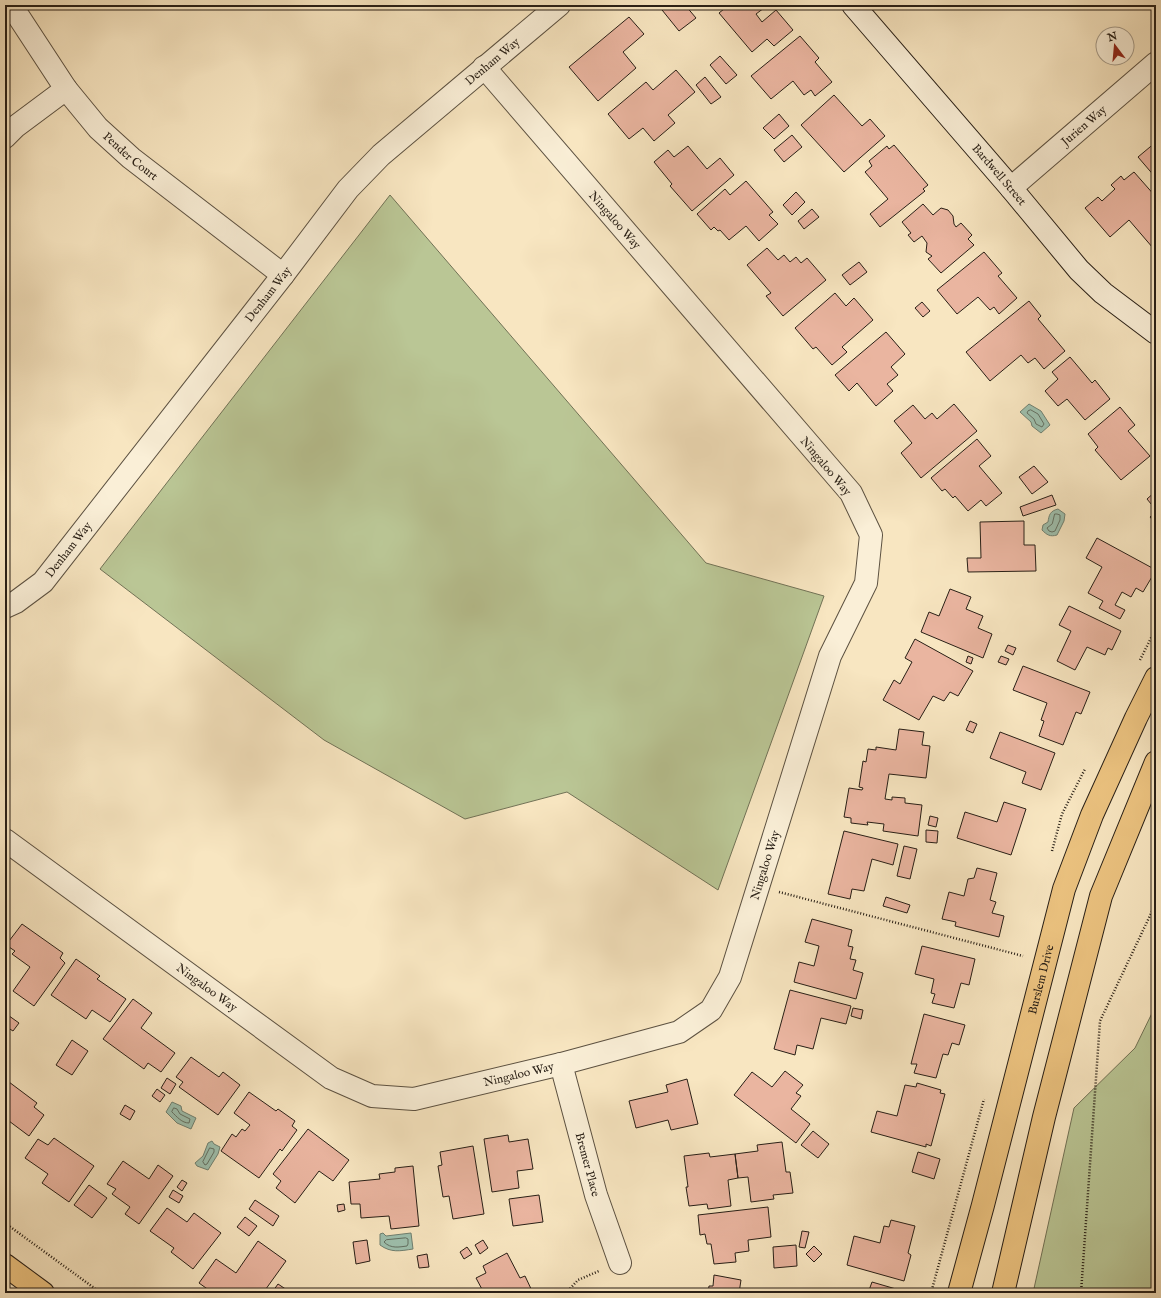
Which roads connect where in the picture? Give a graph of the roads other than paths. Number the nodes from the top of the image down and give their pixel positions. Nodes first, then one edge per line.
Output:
1 (11, 5) edge
2 (559, 5) edge
3 (853, 5) edge
4 (1156, 63) edge
5 (484, 67) junction
6 (66, 89) junction
7 (5, 137) edge
8 (1011, 188) junction
9 (283, 275) junction
10 (1156, 333) edge
11 (5, 607) edge
12 (1156, 678) edge
13 (1156, 762) edge
14 (5, 840) edge
15 (560, 1064) junction
16 (620, 1263) road end
17 (5, 1265) edge
18 (43, 1293) edge
19 (959, 1293) edge
20 (1003, 1293) edge

1 - 6 street, Pender Court
2 - 5 street, Denham Way
3 - 8 street, Bardwell Street
4 - 8 street, Jurien Way
5 - 9 street, Denham Way
5 - 15 street, Ningaloo Way
6 - 7 street
6 - 9 street, Pender Court
8 - 10 street, Bardwell Street
9 - 11 street, Denham Way
12 - 19 main road, Burslem Drive
13 - 20 main road
14 - 15 street, Ningaloo Way
15 - 16 street, Bremer Place
17 - 18 main road

